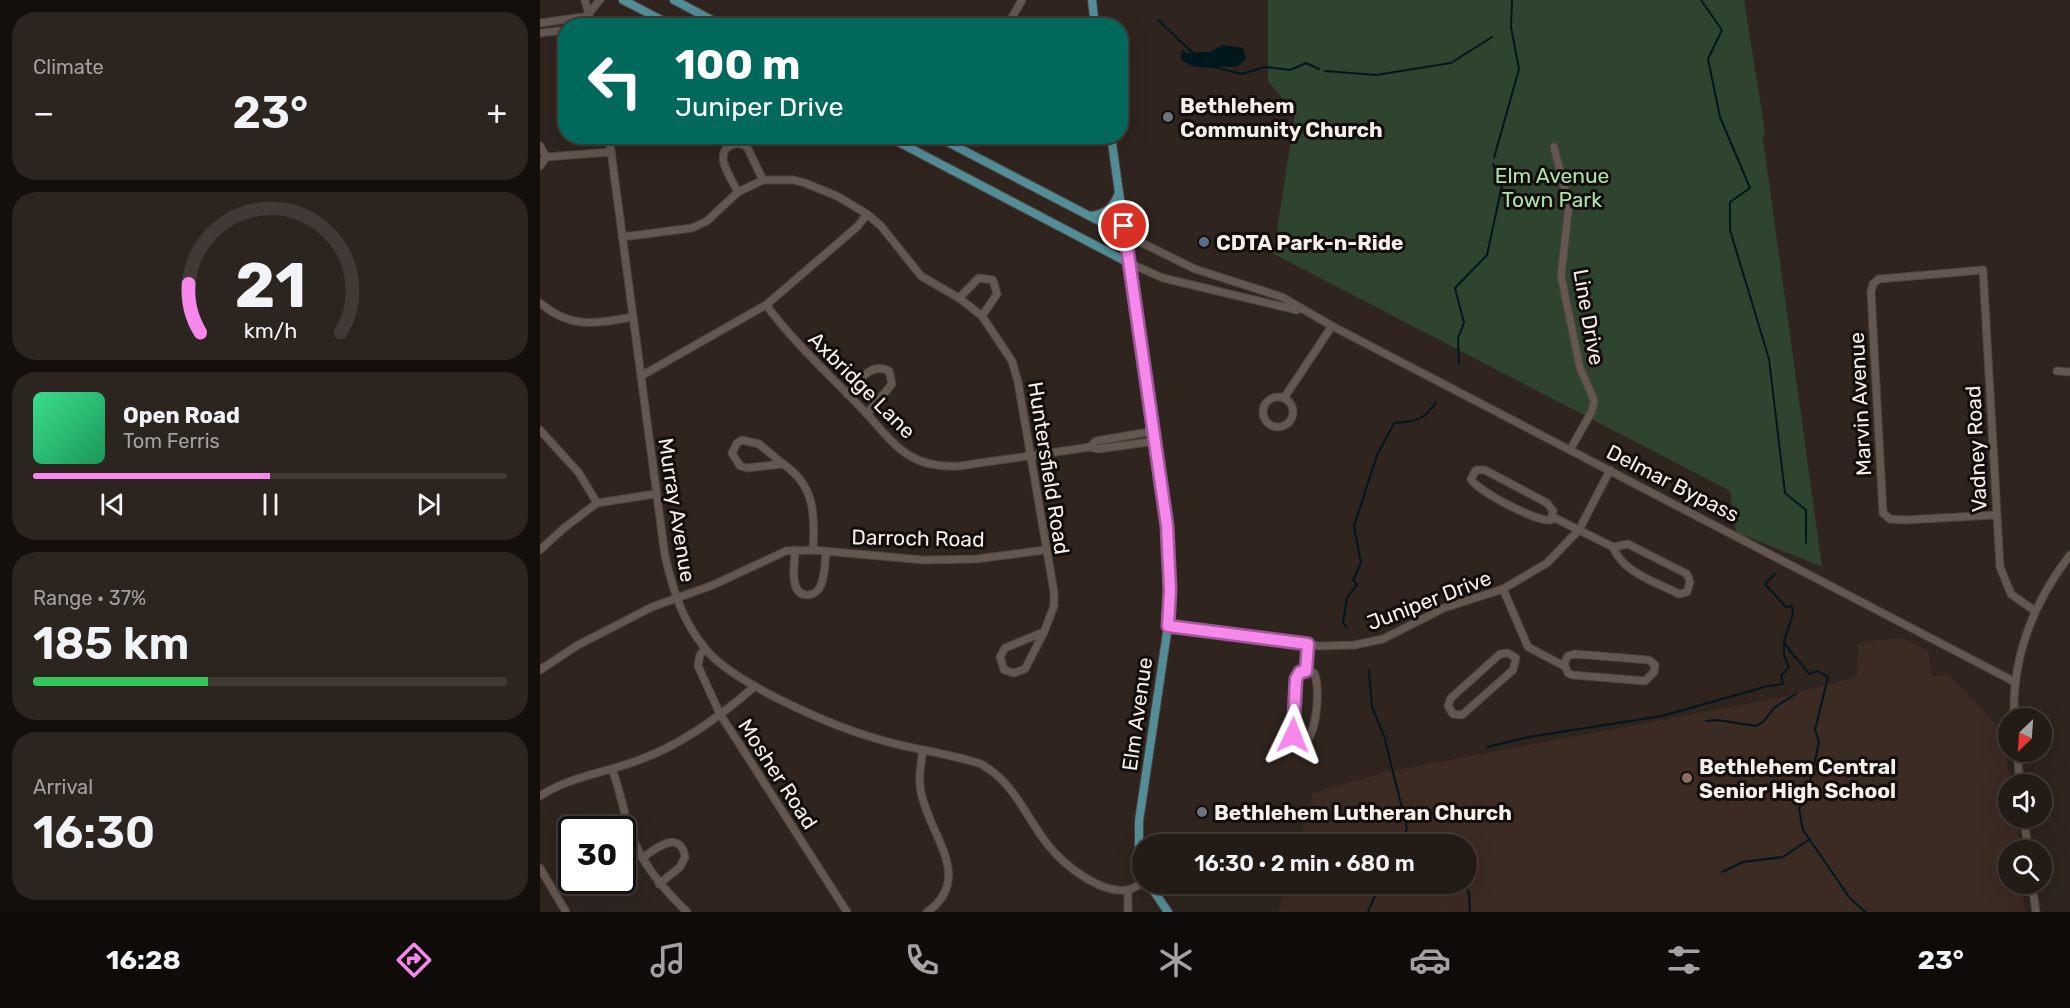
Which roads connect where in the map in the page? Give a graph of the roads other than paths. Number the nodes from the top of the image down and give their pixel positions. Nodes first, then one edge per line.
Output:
1 (585, 0) edge
2 (600, 0) edge
3 (623, 0) edge
4 (674, 0) edge
5 (1022, 0) edge
6 (1092, 0) edge
7 (589, 15) junction
8 (571, 18) edge
9 (590, 18) edge
10 (658, 18) edge
11 (708, 18) edge
12 (1012, 18) edge
13 (1094, 18) edge
14 (558, 20) edge
15 (540, 23) edge
16 (558, 31) edge
17 (540, 33) edge
18 (610, 144) edge
19 (732, 144) edge
20 (740, 144) edge
21 (902, 144) edge
22 (951, 144) edge
23 (1112, 144) edge
24 (540, 146) edge
25 (1554, 147) dead end
26 (611, 152) junction
27 (546, 158) junction
28 (540, 166) edge
29 (763, 180) junction
30 (738, 192) junction
31 (1119, 193) junction
32 (867, 214) junction
33 (1090, 216) junction
34 (1126, 235) junction
35 (622, 237) junction
36 (1129, 263) junction
37 (1236, 282) junction
38 (1873, 284) joint
39 (1232, 294) junction
40 (959, 298) junction
41 (540, 303) edge
42 (766, 305) junction
43 (982, 316) junction
44 (1314, 316) junction
45 (633, 317) junction
46 (1332, 326) junction
47 (2057, 371) dead end
48 (2070, 372) edge
49 (641, 376) junction
50 (847, 394) junction
51 (1284, 398) junction
52 (867, 414) junction
53 (540, 430) edge
54 (1154, 431) junction
55 (1121, 436) junction
56 (1156, 441) junction
57 (1122, 446) junction
58 (1090, 447) junction
59 (1570, 450) junction
60 (1030, 455) junction
61 (783, 464) junction
62 (1610, 470) junction
63 (655, 494) junction
64 (597, 503) junction
65 (1996, 515) junction
66 (1553, 516) junction
67 (1579, 530) junction
68 (1613, 547) junction
69 (540, 550) edge
70 (795, 550) junction
71 (813, 550) junction
72 (1045, 550) junction
73 (826, 552) junction
74 (2070, 555) edge
75 (1503, 589) junction
76 (675, 599) junction
77 (2035, 611) junction
78 (1168, 626) junction
79 (1044, 632) junction
80 (1308, 644) junction
81 (1528, 647) junction
82 (705, 649) junction
83 (1516, 658) junction
84 (1564, 666) junction
85 (540, 670) edge
86 (1306, 671) junction
87 (2015, 682) junction
88 (756, 686) junction
89 (2014, 708) edge
90 (720, 714) junction
91 (923, 750) junction
92 (612, 769) junction
93 (540, 796) edge
94 (1139, 834) edge
95 (642, 858) junction
96 (540, 868) edge
97 (659, 884) junction
98 (1132, 888) edge
99 (1128, 890) junction
100 (1156, 894) edge
101 (2033, 894) edge
102 (566, 912) edge
103 (687, 912) edge
104 (847, 912) edge
105 (927, 912) edge
106 (1128, 912) edge
107 (1168, 912) edge
108 (2036, 912) edge

1 - 7 street
2 - 7 street
3 - 10 main road
4 - 11 main road
5 - 12 street
6 - 13 main road
7 - 8 street
7 - 9 street
14 - 15 street
16 - 17 street
18 - 26 street, Murray Avenue
19 - 30 street
20 - 29 street
21 - 36 main road, Delmar Bypass
22 - 33 main road, Delmar Bypass
23 - 31 main road, Elm Avenue
24 - 27 street
25 - 59 street, Line Drive
26 - 27 street
26 - 35 street, Murray Avenue
27 - 28 street
29 - 30 street, Huntersfield Road
29 - 32 street, Huntersfield Road
30 - 35 street, Huntersfield Road
31 - 33 main road
31 - 34 main road, Elm Avenue
32 - 40 street, Huntersfield Road
32 - 42 street
33 - 34 main road, Delmar Bypass
34 - 36 main road, Elm Avenue
34 - 37 street, Delmar Bypass
35 - 45 street, Murray Avenue
36 - 39 street, Delmar Bypass
36 - 54 main road, Elm Avenue
37 - 39 street
37 - 44 street, Delmar Bypass
38 - 65 street, Marvin Avenue
38 - 65 street, Vadney Road
39 - 44 street, Delmar Bypass
40 - 43 street, Huntersfield Road
40 - 43 street
41 - 45 street
42 - 49 street
42 - 50 street, Axbridge Lane
43 - 60 street, Huntersfield Road
44 - 46 street, Delmar Bypass
45 - 49 street, Murray Avenue
46 - 51 street
46 - 59 street, Delmar Bypass
47 - 48 street
49 - 63 street, Murray Avenue
50 - 52 street, Axbridge Lane
50 - 52 street
51 - 51 street
52 - 60 street, Axbridge Lane
53 - 64 street
54 - 55 street, Axbridge Lane
54 - 56 main road, Elm Avenue
55 - 57 street
55 - 58 street, Axbridge Lane
56 - 57 street, Axbridge Lane
56 - 78 main road, Elm Avenue
57 - 58 street, Axbridge Lane
58 - 60 street, Axbridge Lane
59 - 62 street, Delmar Bypass
60 - 72 street, Huntersfield Road
61 - 61 street
61 - 71 street
62 - 67 street, Juniper Drive
62 - 87 street, Delmar Bypass
63 - 64 street
63 - 76 street, Murray Avenue
64 - 69 street
65 - 77 street, Vadney Road
66 - 66 street
66 - 67 street
67 - 68 street
67 - 75 street, Juniper Drive
68 - 68 street
70 - 71 street, Darroch Road
70 - 73 street, Darroch Road
70 - 76 street, Darroch Road
71 - 73 street, Darroch Road
72 - 73 street, Darroch Road
72 - 79 street, Huntersfield Road
74 - 77 street
75 - 80 street, Juniper Drive
75 - 81 street
76 - 82 street, Murray Avenue
76 - 85 street, Darroch Road
77 - 87 street
78 - 80 street, Juniper Drive
78 - 94 main road, Elm Avenue
79 - 79 street, Huntersfield Road
80 - 86 street
81 - 83 street
81 - 84 street
82 - 88 street, Murray Avenue
82 - 90 street, Mosher Road
83 - 83 street
84 - 84 street
86 - 86 street
87 - 89 street
88 - 90 street
88 - 91 street, Murray Avenue
90 - 92 street
90 - 104 street, Mosher Road
91 - 99 street, Murray Avenue
91 - 105 street
92 - 93 street
92 - 95 street
95 - 97 street
95 - 97 street
96 - 102 street
97 - 103 street
98 - 99 street
99 - 106 street
100 - 107 main road
101 - 108 street

